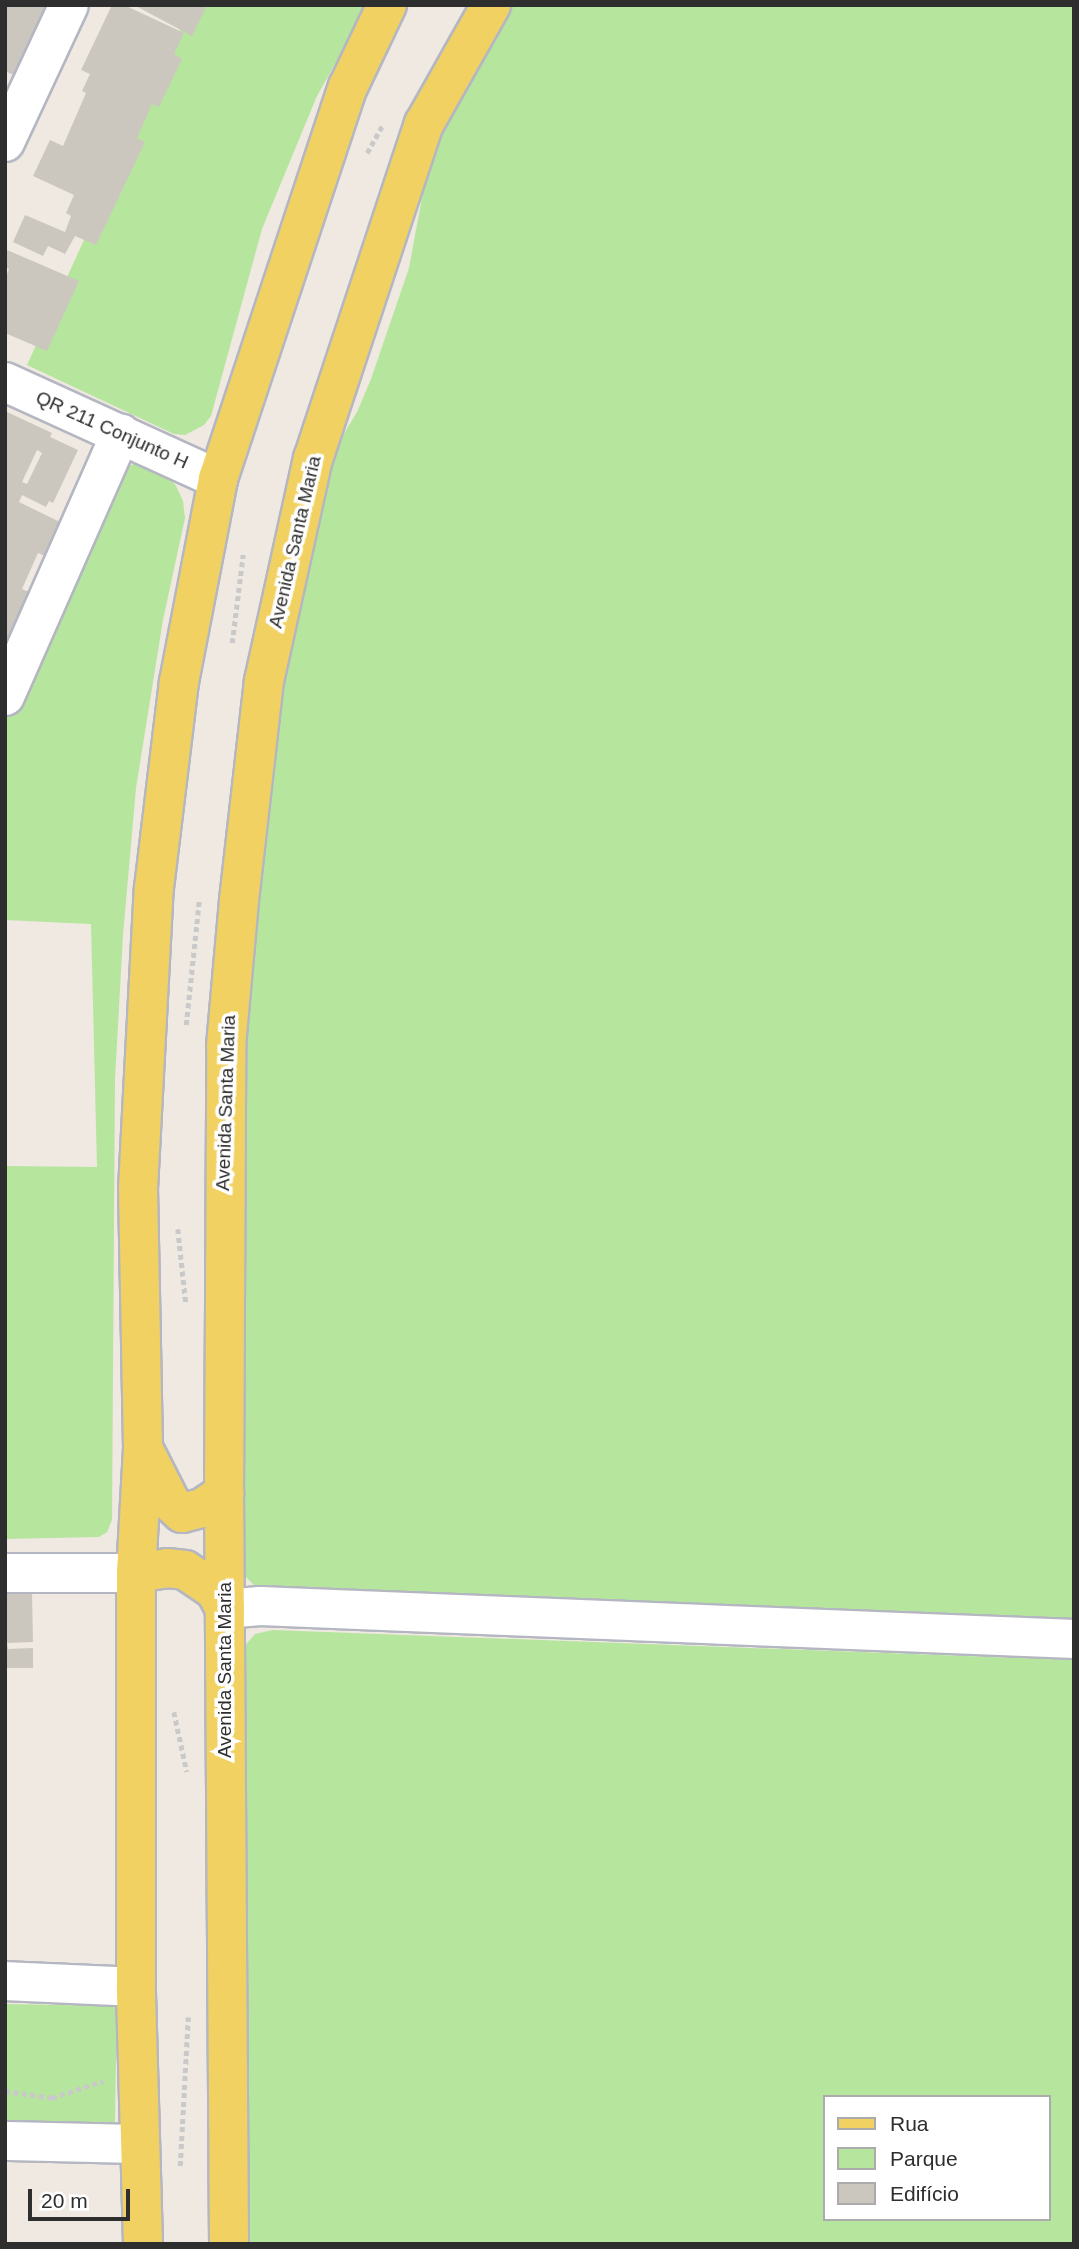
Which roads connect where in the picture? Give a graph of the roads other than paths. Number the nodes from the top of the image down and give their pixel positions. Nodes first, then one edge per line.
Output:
1 (69, 5) edge
2 (387, 5) edge
3 (491, 5) edge
4 (5, 142) edge
5 (5, 382) edge
6 (121, 433) junction
7 (218, 479) junction
8 (5, 696) edge
9 (143, 1448) junction
10 (224, 1493) junction
11 (5, 1573) edge
12 (136, 1573) junction
13 (225, 1609) junction
14 (1074, 1640) edge
15 (5, 1981) edge
16 (136, 1987) junction
17 (5, 2141) edge
18 (138, 2144) junction
19 (142, 2244) edge
20 (229, 2244) edge

1 - 4 street
2 - 7 main road
3 - 10 main road, Avenida Santa Maria
5 - 6 street, QR 211 Conjunto H
6 - 7 street, QR 211 Conjunto H
6 - 8 street
7 - 9 main road
9 - 10 main road
9 - 12 main road
10 - 13 main road, Avenida Santa Maria
11 - 12 street
12 - 13 main road
12 - 16 main road
13 - 14 street
13 - 20 main road, Avenida Santa Maria
15 - 16 street
16 - 18 main road
17 - 18 street
18 - 19 main road

